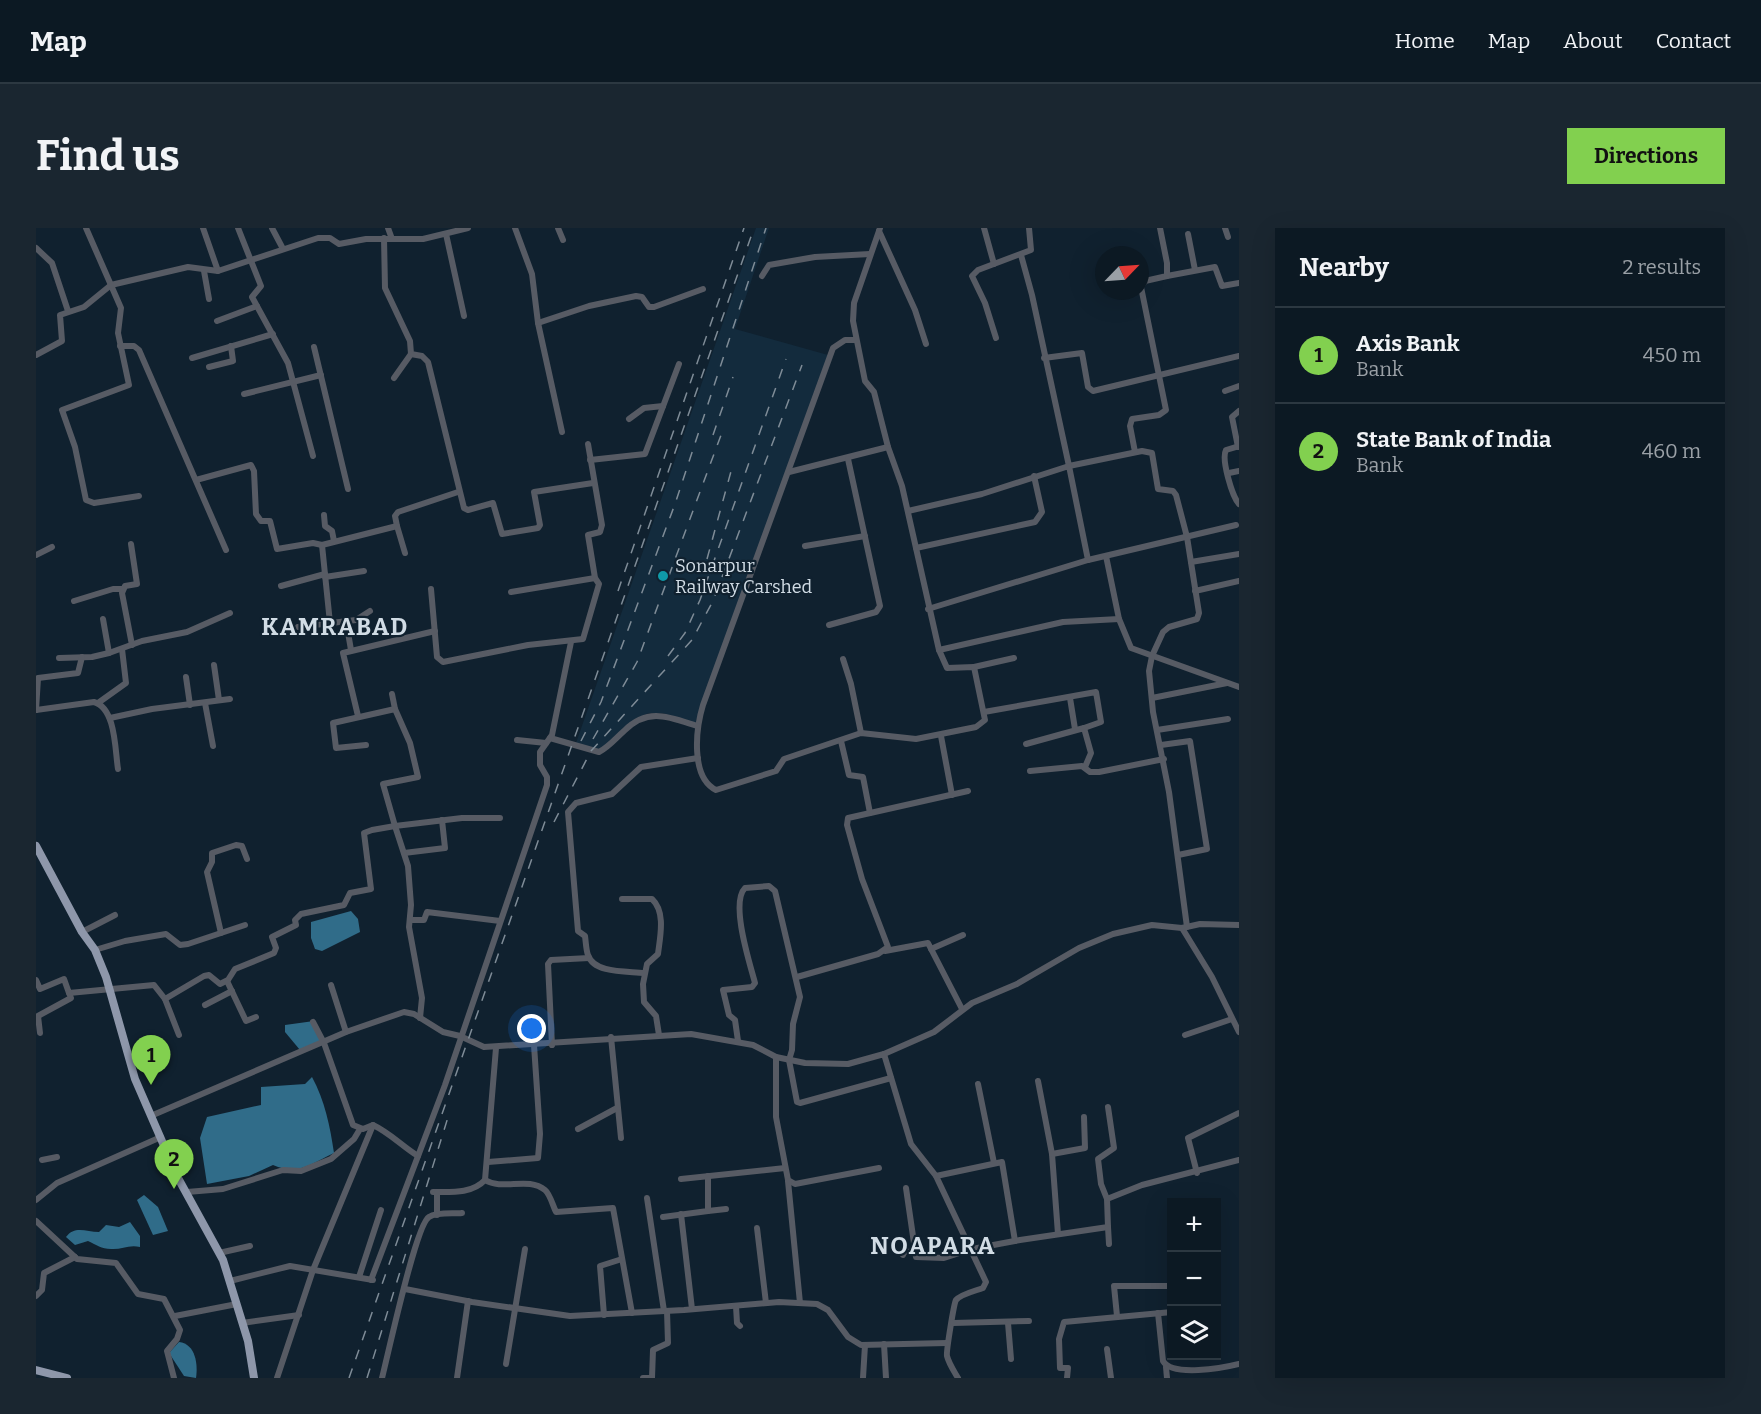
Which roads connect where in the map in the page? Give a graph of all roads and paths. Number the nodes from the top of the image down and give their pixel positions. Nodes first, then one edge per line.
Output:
1 (86, 228) edge
2 (203, 228) edge
3 (238, 228) edge
4 (272, 228) edge
5 (388, 228) edge
6 (468, 228) edge
7 (515, 228) edge
8 (558, 228) edge
9 (984, 228) edge
10 (1029, 228) edge
11 (1160, 228) edge
12 (1226, 228) edge
13 (880, 230) edge
14 (446, 234) junction
15 (1188, 234) dead end
16 (1228, 237) dead end
17 (384, 238) junction
18 (392, 239) junction
19 (563, 240) dead end
20 (282, 247) junction
21 (36, 248) edge
22 (870, 254) junction
23 (1021, 255) junction
24 (249, 260) junction
25 (994, 264) junction
26 (1196, 270) junction
27 (204, 271) junction
28 (218, 271) junction
29 (762, 276) dead end
30 (1167, 276) junction
31 (1239, 283) edge
32 (111, 285) junction
33 (703, 289) dead end
34 (209, 299) dead end
35 (257, 306) junction
36 (68, 311) junction
37 (464, 316) dead end
38 (217, 321) dead end
39 (538, 323) junction
40 (273, 334) junction
41 (996, 338) dead end
42 (856, 340) junction
43 (926, 344) dead end
44 (120, 346) junction
45 (231, 346) junction
46 (314, 347) dead end
47 (411, 354) junction
48 (36, 355) edge
49 (1239, 356) edge
50 (192, 358) dead end
51 (1044, 358) junction
52 (679, 364) dead end
53 (209, 367) dead end
54 (321, 375) junction
55 (1160, 376) junction
56 (394, 378) dead end
57 (293, 382) junction
58 (1239, 387) edge
59 (1225, 391) dead end
60 (244, 394) dead end
61 (663, 406) junction
62 (1239, 411) edge
63 (629, 419) dead end
64 (562, 432) dead end
65 (588, 444) dead end
66 (888, 447) junction
67 (1238, 447) edge
68 (1135, 452) junction
69 (313, 456) dead end
70 (848, 459) junction
71 (590, 460) junction
72 (1069, 466) junction
73 (1239, 471) edge
74 (789, 472) junction
75 (1229, 473) junction
76 (1034, 476) junction
77 (196, 480) junction
78 (593, 483) junction
79 (348, 489) dead end
80 (458, 492) junction
81 (139, 496) dead end
82 (1239, 504) edge
83 (908, 511) junction
84 (324, 515) dead end
85 (1236, 525) dead end
86 (397, 526) junction
87 (865, 536) junction
88 (1187, 537) junction
89 (334, 541) junction
90 (131, 544) dead end
91 (322, 545) junction
92 (806, 546) dead end
93 (52, 548) dead end
94 (916, 548) junction
95 (226, 550) dead end
96 (405, 553) dead end
97 (1239, 554) edge
98 (36, 555) edge
99 (1106, 556) junction
100 (1088, 560) junction
101 (1191, 562) junction
102 (364, 571) dead end
103 (325, 576) junction
104 (594, 578) junction
105 (1239, 581) edge
106 (281, 586) dead end
107 (122, 589) junction
108 (431, 589) dead end
109 (1195, 591) junction
110 (511, 592) dead end
111 (74, 601) dead end
112 (928, 609) junction
113 (370, 611) dead end
114 (230, 613) dead end
115 (103, 619) dead end
116 (1119, 619) junction
117 (346, 621) junction
118 (330, 623) junction
119 (829, 626) dead end
120 (297, 627) dead end
121 (435, 631) junction
122 (571, 642) junction
123 (132, 645) junction
124 (122, 649) junction
125 (351, 650) junction
126 (939, 650) junction
127 (109, 653) junction
128 (1152, 656) junction
129 (82, 657) junction
130 (58, 658) dead end
131 (1014, 658) dead end
132 (843, 659) dead end
133 (214, 665) dead end
134 (974, 667) junction
135 (186, 677) dead end
136 (1227, 683) junction
137 (1239, 687) edge
138 (392, 694) dead end
139 (1070, 698) junction
140 (1152, 698) junction
141 (230, 699) dead end
142 (219, 700) junction
143 (98, 703) junction
144 (205, 703) junction
145 (190, 705) junction
146 (394, 709) junction
147 (36, 710) edge
148 (984, 712) junction
149 (358, 716) junction
150 (110, 718) junction
151 (1228, 718) dead end
152 (697, 726) junction
153 (1084, 728) junction
154 (1075, 729) junction
155 (1157, 730) junction
156 (861, 733) junction
157 (941, 736) junction
158 (517, 740) dead end
159 (548, 741) junction
160 (841, 741) junction
161 (366, 744) dead end
162 (1026, 744) dead end
163 (1161, 745) junction
164 (213, 746) dead end
165 (698, 758) junction
166 (1164, 759) junction
167 (1085, 767) junction
168 (118, 769) dead end
169 (1030, 771) dead end
170 (968, 791) dead end
171 (952, 795) junction
172 (870, 813) junction
173 (500, 818) dead end
174 (442, 820) junction
175 (395, 826) junction
176 (37, 850) edge
177 (404, 853) junction
178 (1178, 855) junction
179 (247, 859) dead end
180 (622, 899) dead end
181 (115, 915) dead end
182 (410, 920) junction
183 (500, 921) junction
184 (246, 925) dead end
185 (1239, 925) edge
186 (1184, 927) junction
187 (82, 932) junction
188 (220, 933) junction
189 (963, 935) dead end
190 (931, 949) junction
191 (95, 950) junction
192 (885, 951) junction
193 (589, 958) junction
194 (644, 973) junction
195 (797, 977) junction
196 (36, 980) edge
197 (227, 981) junction
198 (331, 985) dead end
199 (109, 988) junction
200 (232, 991) junction
201 (69, 993) junction
202 (165, 999) junction
203 (205, 1005) dead end
204 (962, 1009) junction
205 (256, 1017) dead end
206 (420, 1018) junction
207 (1232, 1019) junction
208 (313, 1022) dead end
209 (346, 1032) junction
210 (1239, 1032) edge
211 (40, 1033) dead end
212 (179, 1035) dead end
213 (659, 1035) junction
214 (1185, 1035) dead end
215 (460, 1036) junction
216 (611, 1037) junction
217 (738, 1041) junction
218 (324, 1043) junction
219 (534, 1045) junction
220 (552, 1045) junction
221 (496, 1048) junction
222 (884, 1054) junction
223 (776, 1058) junction
224 (789, 1060) junction
225 (891, 1078) junction
226 (1038, 1081) dead end
227 (978, 1084) dead end
228 (1108, 1107) dead end
229 (617, 1108) junction
230 (1239, 1113) edge
231 (153, 1115) junction
232 (1084, 1117) dead end
233 (373, 1125) junction
234 (360, 1129) junction
235 (578, 1129) dead end
236 (160, 1137) junction
237 (621, 1138) dead end
238 (1052, 1154) junction
239 (418, 1156) junction
240 (57, 1157) dead end
241 (42, 1160) dead end
242 (1239, 1160) edge
243 (488, 1162) junction
244 (994, 1163) junction
245 (785, 1168) junction
246 (879, 1168) dead end
247 (1197, 1173) junction
248 (708, 1176) junction
249 (936, 1176) junction
250 (681, 1179) dead end
251 (485, 1180) junction
252 (788, 1180) junction
253 (906, 1188) dead end
254 (187, 1192) junction
255 (647, 1198) dead end
256 (1107, 1199) junction
257 (36, 1200) edge
258 (726, 1209) dead end
259 (381, 1210) dead end
260 (708, 1211) junction
261 (462, 1213) dead end
262 (681, 1214) junction
263 (437, 1215) junction
264 (663, 1216) dead end
265 (36, 1221) edge
266 (1108, 1227) junction
267 (757, 1228) dead end
268 (1058, 1234) junction
269 (1015, 1241) junction
270 (1109, 1244) dead end
271 (250, 1245) dead end
272 (525, 1248) dead end
273 (972, 1249) junction
274 (914, 1251) junction
275 (219, 1253) junction
276 (903, 1255) dead end
277 (75, 1257) junction
278 (622, 1259) junction
279 (313, 1270) junction
280 (359, 1277) junction
281 (230, 1281) junction
282 (1167, 1286) edge
283 (405, 1289) junction
284 (36, 1296) edge
285 (468, 1301) junction
286 (766, 1303) junction
287 (800, 1303) junction
288 (237, 1304) junction
289 (736, 1306) junction
290 (515, 1308) junction
291 (692, 1310) junction
292 (665, 1311) junction
293 (1167, 1312) edge
294 (632, 1313) junction
295 (1158, 1313) junction
296 (299, 1315) junction
297 (604, 1315) junction
298 (175, 1316) junction
299 (1117, 1316) junction
300 (1029, 1321) dead end
301 (242, 1323) junction
302 (953, 1323) junction
303 (1008, 1323) junction
304 (740, 1326) dead end
305 (947, 1343) junction
306 (884, 1344) junction
307 (865, 1345) junction
308 (1107, 1350) dead end
309 (1011, 1359) dead end
310 (506, 1364) dead end
311 (1239, 1364) edge
312 (1166, 1367) junction
313 (36, 1370) edge
314 (66, 1378) edge
315 (174, 1378) edge
316 (254, 1378) edge
317 (277, 1378) edge
318 (382, 1378) edge
319 (457, 1378) edge
320 (643, 1378) edge
321 (652, 1378) edge
322 (863, 1378) edge
323 (886, 1378) edge
324 (958, 1378) edge
325 (1067, 1378) edge
326 (1111, 1378) edge
327 (1167, 1378) edge

1 - 32 street
2 - 28 street
3 - 24 street
4 - 20 street
5 - 18 street
6 - 14 street
7 - 39 street
8 - 19 street
9 - 25 street
10 - 23 street
11 - 30 street
12 - 16 street
13 - 22 street
13 - 43 street
14 - 18 street
14 - 37 street
15 - 26 street
17 - 18 street
17 - 20 street
17 - 47 street
20 - 24 street
21 - 36 street
22 - 29 street
22 - 42 street
23 - 25 street
23 - 51 street
24 - 28 street
24 - 35 street
25 - 41 street
26 - 30 street
26 - 31 street
27 - 28 street
27 - 32 street
27 - 34 street
30 - 55 street
32 - 36 street
32 - 44 street
33 - 39 street
35 - 38 street
35 - 40 street
36 - 48 street
39 - 64 street
40 - 45 street
40 - 57 street
42 - 66 street
42 - 74 street
44 - 77 street
44 - 81 street
45 - 50 street
45 - 53 street
46 - 54 street
47 - 56 street
47 - 80 street
49 - 55 street
51 - 55 street
51 - 72 street
52 - 61 street
54 - 57 street
54 - 79 street
55 - 68 street
57 - 60 street
57 - 69 street
58 - 59 street
61 - 63 street
61 - 71 street
62 - 67 street
65 - 71 street
66 - 70 street
66 - 83 street
67 - 75 street
68 - 72 street
68 - 88 street
70 - 74 street
70 - 87 street
71 - 78 street
72 - 76 street
72 - 100 street
73 - 75 street
74 - 152 street
75 - 82 street
76 - 83 street
76 - 94 street
77 - 91 street
77 - 95 street
78 - 80 street
78 - 104 street
80 - 86 street
83 - 94 street
84 - 89 street
85 - 88 street
86 - 89 street
86 - 96 street
87 - 92 street
87 - 119 street
88 - 99 street
88 - 101 street
89 - 91 street
90 - 107 street
91 - 103 street
93 - 98 street
94 - 112 street
97 - 101 street
99 - 100 street
99 - 116 street
100 - 112 street
101 - 109 street
102 - 103 street
103 - 106 street
103 - 118 street
104 - 110 street
104 - 122 street
105 - 109 street
107 - 111 street
107 - 123 street
108 - 121 street
109 - 128 street
112 - 126 street
113 - 117 street
114 - 123 street
115 - 127 street
116 - 126 street
116 - 128 street
117 - 118 street
117 - 125 street
118 - 120 street
121 - 122 street
121 - 125 street
122 - 159 street
123 - 124 street
124 - 127 street
124 - 143 street
125 - 149 street
126 - 134 street
127 - 129 street
128 - 136 street
128 - 140 street
129 - 130 street
129 - 147 street
131 - 134 street
132 - 156 street
133 - 142 street
134 - 148 street
135 - 145 street
136 - 137 street
136 - 140 street
138 - 146 street
139 - 148 street
139 - 153 street
139 - 154 street
140 - 155 street
141 - 142 street
142 - 144 street
143 - 147 street
143 - 150 street
144 - 145 street
144 - 164 street
145 - 150 street
146 - 149 street
146 - 175 street
148 - 157 street
149 - 161 street
150 - 168 street
151 - 155 street
152 - 159 street
152 - 165 street
153 - 154 street
153 - 167 street
154 - 162 street
155 - 163 street
156 - 157 street
156 - 160 street
157 - 171 street
158 - 159 street
159 - 183 street
160 - 165 street
160 - 172 street
163 - 166 street
163 - 178 street
165 - 193 street
166 - 167 street
166 - 178 street
167 - 169 street
170 - 171 street
171 - 172 street
172 - 192 street
173 - 174 street
174 - 175 street
174 - 177 street
175 - 177 street
175 - 197 street
176 - 187 main road
177 - 182 street
178 - 186 street
179 - 188 street
180 - 194 street
181 - 187 street
182 - 183 street
182 - 206 street
183 - 215 street
184 - 188 street
185 - 186 street
186 - 204 street
186 - 207 street
187 - 191 main road
188 - 191 street
189 - 190 street
190 - 192 street
190 - 204 street
191 - 199 main road
192 - 195 street
193 - 194 street
193 - 220 street
194 - 213 street
195 - 217 street
195 - 224 street
196 - 201 street
197 - 200 street
197 - 202 street
198 - 209 street
199 - 201 street
199 - 202 street
199 - 231 main road
200 - 203 street
200 - 205 street
201 - 211 street
202 - 212 street
204 - 222 street
206 - 209 street
206 - 215 street
207 - 210 street
207 - 214 street
208 - 218 street
209 - 218 street
213 - 216 street
213 - 217 street
215 - 221 street
215 - 239 street
216 - 220 street
216 - 229 street
217 - 223 street
218 - 231 street
218 - 234 street
219 - 220 street
219 - 221 street
219 - 243 street
221 - 243 street
222 - 224 street
222 - 225 street
223 - 224 street
223 - 245 street
224 - 225 street
225 - 249 street
226 - 238 street
227 - 244 street
228 - 256 street
229 - 235 street
229 - 237 street
230 - 247 street
231 - 236 main road
232 - 238 street
233 - 234 street
233 - 239 street
233 - 279 street
234 - 254 street
236 - 254 main road
236 - 257 street
238 - 268 street
239 - 280 street
240 - 241 street
242 - 247 street
243 - 251 street
244 - 249 street
244 - 269 street
245 - 248 street
245 - 252 street
246 - 252 street
247 - 256 street
248 - 250 street
248 - 260 street
249 - 273 street
251 - 263 street
251 - 278 street
252 - 287 street
253 - 274 street
254 - 275 main road
255 - 292 street
256 - 266 street
258 - 260 street
259 - 280 street
260 - 262 street
261 - 263 street
262 - 264 street
262 - 291 street
263 - 283 street
265 - 277 street
266 - 268 street
266 - 270 street
267 - 286 street
268 - 269 street
269 - 273 street
271 - 275 street
272 - 290 street
273 - 274 street
273 - 302 street
274 - 276 street
275 - 281 main road
277 - 284 street
277 - 298 street
278 - 294 street
278 - 297 street
279 - 280 street
279 - 281 street
279 - 296 street
281 - 288 main road
282 - 299 street
283 - 285 street
283 - 318 street
285 - 290 street
285 - 319 street
286 - 287 street
286 - 289 street
287 - 307 street
288 - 298 street
288 - 301 main road
289 - 291 street
289 - 304 street
290 - 297 street
290 - 310 street
291 - 292 street
292 - 294 street
292 - 321 street
293 - 295 street
294 - 297 street
295 - 299 street
295 - 312 street
296 - 301 street
296 - 317 street
298 - 315 street
299 - 325 street
300 - 303 street
301 - 316 main road
302 - 303 street
302 - 305 street
303 - 309 street
305 - 306 street
305 - 324 street
306 - 307 street
306 - 323 street
307 - 322 street
308 - 326 street
311 - 312 street
312 - 327 street
313 - 314 main road
320 - 321 street

